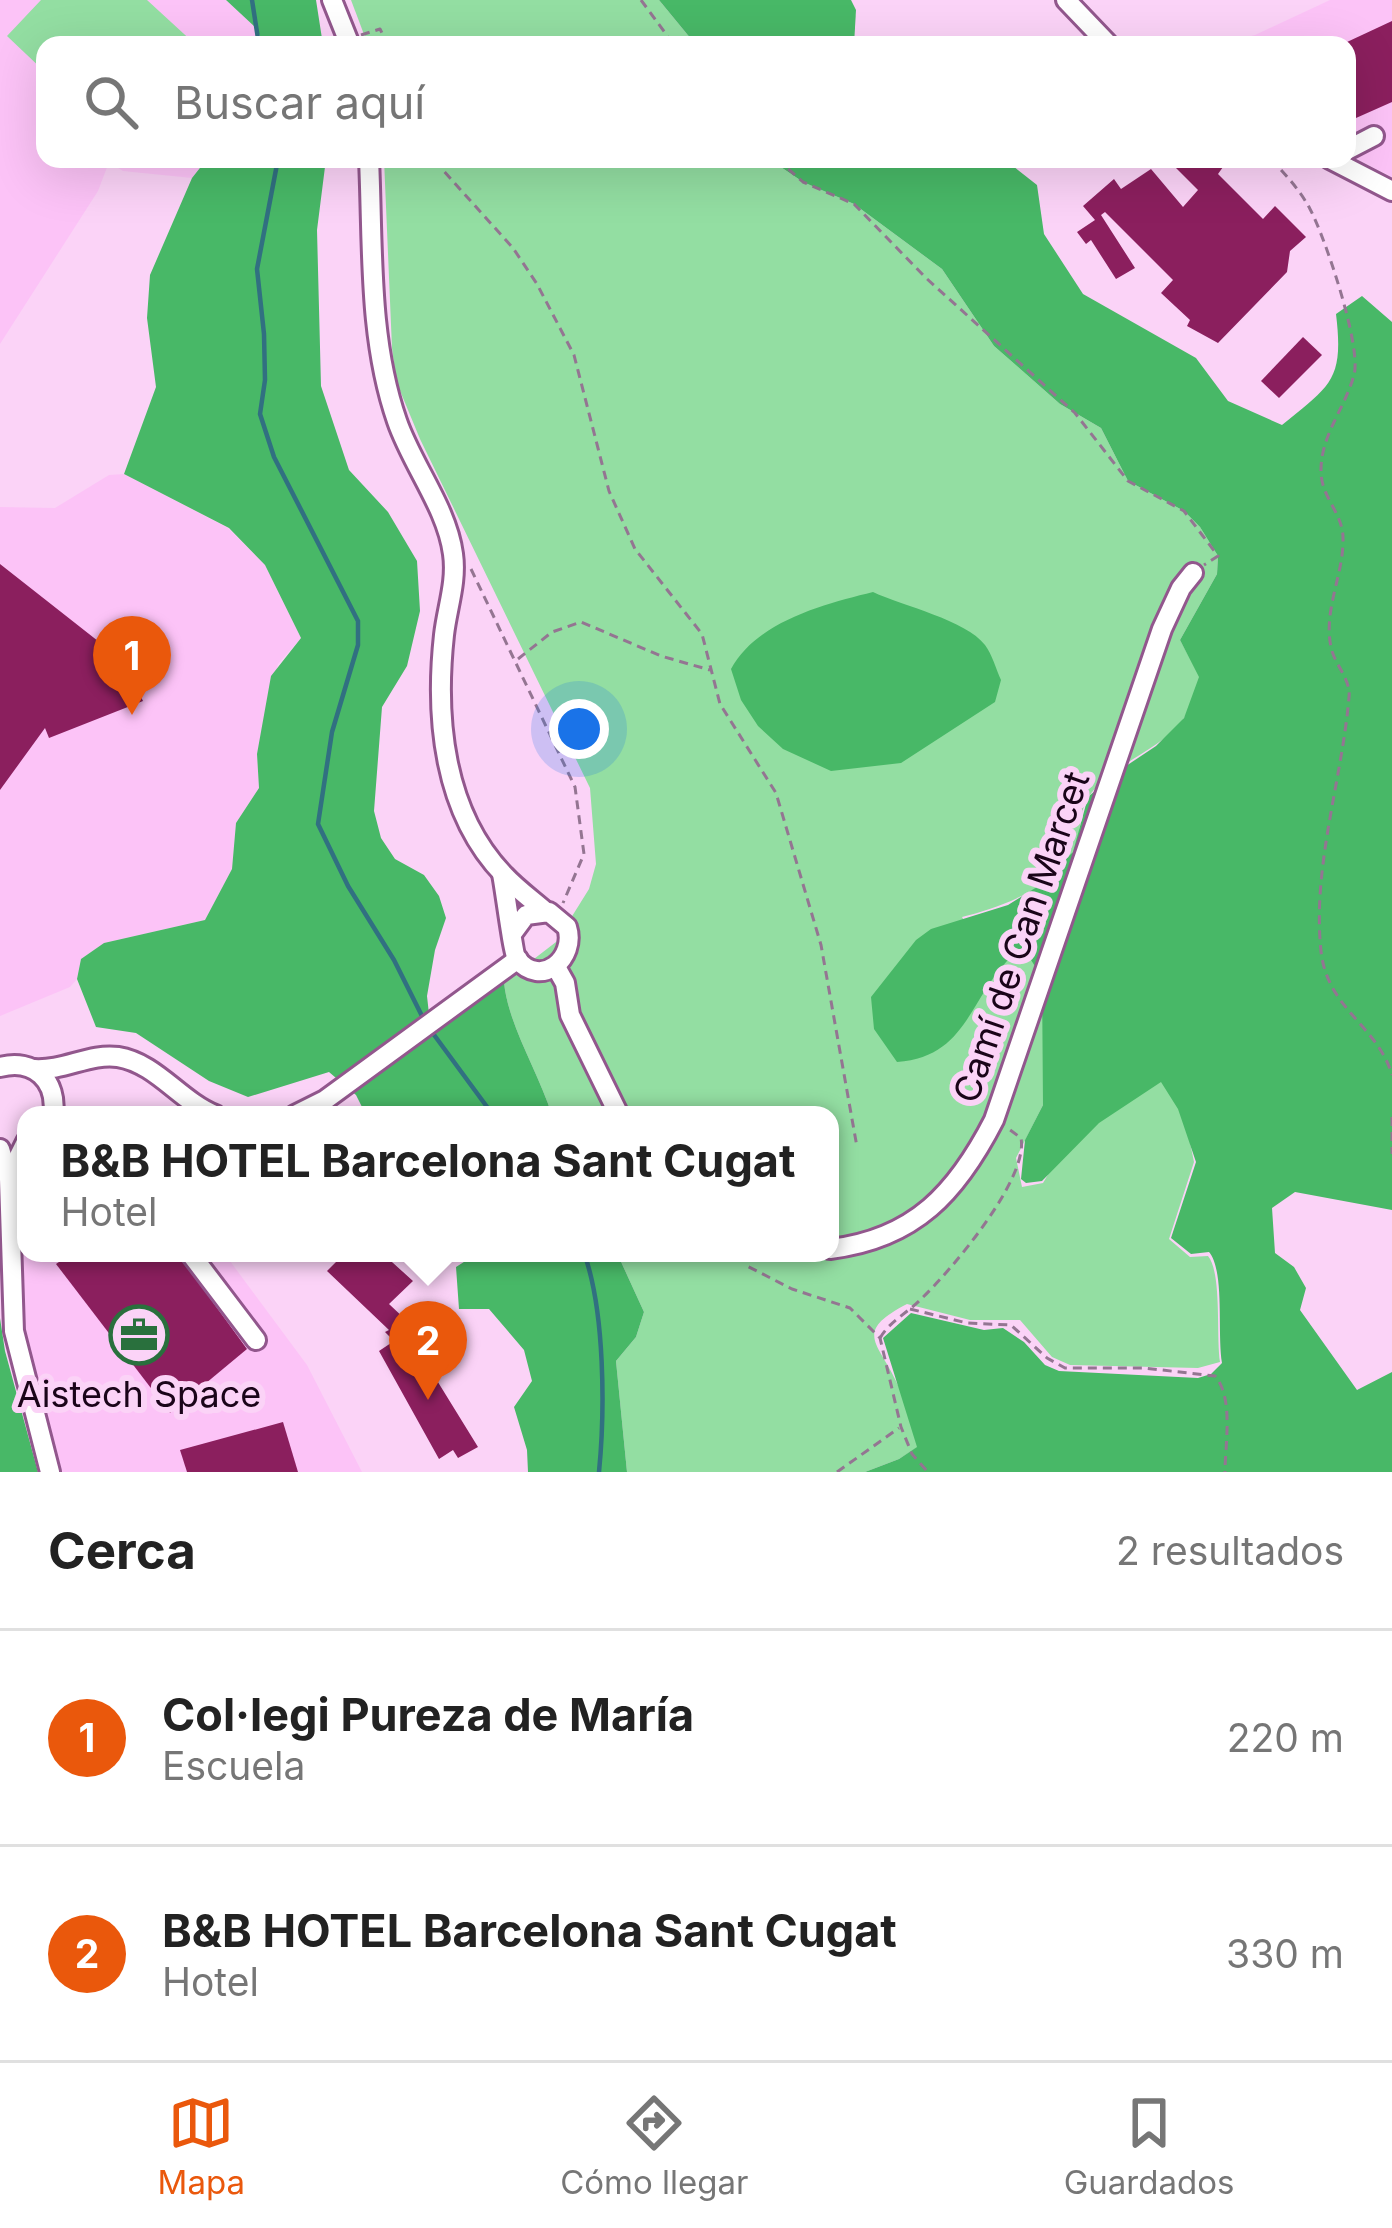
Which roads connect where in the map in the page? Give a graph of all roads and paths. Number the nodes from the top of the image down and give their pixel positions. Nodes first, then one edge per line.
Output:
1 (332, 0) edge
2 (641, 0) edge
3 (1066, 0) edge
4 (347, 36) edge
5 (667, 36) edge
6 (1100, 36) edge
7 (1374, 136) dead end
8 (1356, 147) edge
9 (371, 168) edge
10 (441, 168) edge
11 (787, 168) edge
12 (1278, 168) edge
13 (1354, 168) edge
14 (1392, 191) edge
15 (466, 558) dead end
16 (1193, 573) joint
17 (517, 660) junction
18 (710, 670) junction
19 (502, 873) junction
20 (568, 895) dead end
21 (544, 911) junction
22 (512, 934) junction
23 (518, 959) junction
24 (556, 967) junction
25 (77, 1065) junction
26 (0, 1067) edge
27 (34, 1069) junction
28 (1392, 1075) edge
29 (54, 1106) edge
30 (200, 1106) edge
31 (313, 1106) edge
32 (615, 1106) edge
33 (1392, 1117) edge
34 (994, 1120) junction
35 (857, 1148) dead end
36 (0, 1149) edge
37 (1392, 1154) edge
38 (17, 1156) edge
39 (9, 1179) junction
40 (839, 1247) edge
41 (197, 1262) edge
42 (746, 1262) edge
43 (910, 1309) junction
44 (880, 1338) junction
45 (256, 1340) dead end
46 (901, 1427) junction
47 (50, 1472) edge
48 (837, 1472) edge
49 (928, 1472) edge
50 (1225, 1472) edge

1 - 4 street
2 - 5 path
3 - 6 street
7 - 8 street
9 - 19 street
10 - 18 path
11 - 16 path
12 - 28 path
13 - 14 street
15 - 17 path
16 - 34 street, Camí de Can Marcet
17 - 18 path
17 - 20 path
18 - 35 path
19 - 21 street
19 - 22 street
21 - 22 street
21 - 24 street
22 - 23 street
23 - 24 street
23 - 31 street
24 - 32 street
25 - 27 street
25 - 29 street
25 - 30 street
26 - 27 street
27 - 29 street
33 - 37 path
34 - 40 street, Camí de Can Marcet
34 - 43 path
36 - 39 street
38 - 39 street
39 - 47 street
41 - 45 street
42 - 44 path
43 - 44 path
43 - 50 path
44 - 46 path
46 - 48 path
46 - 49 path

